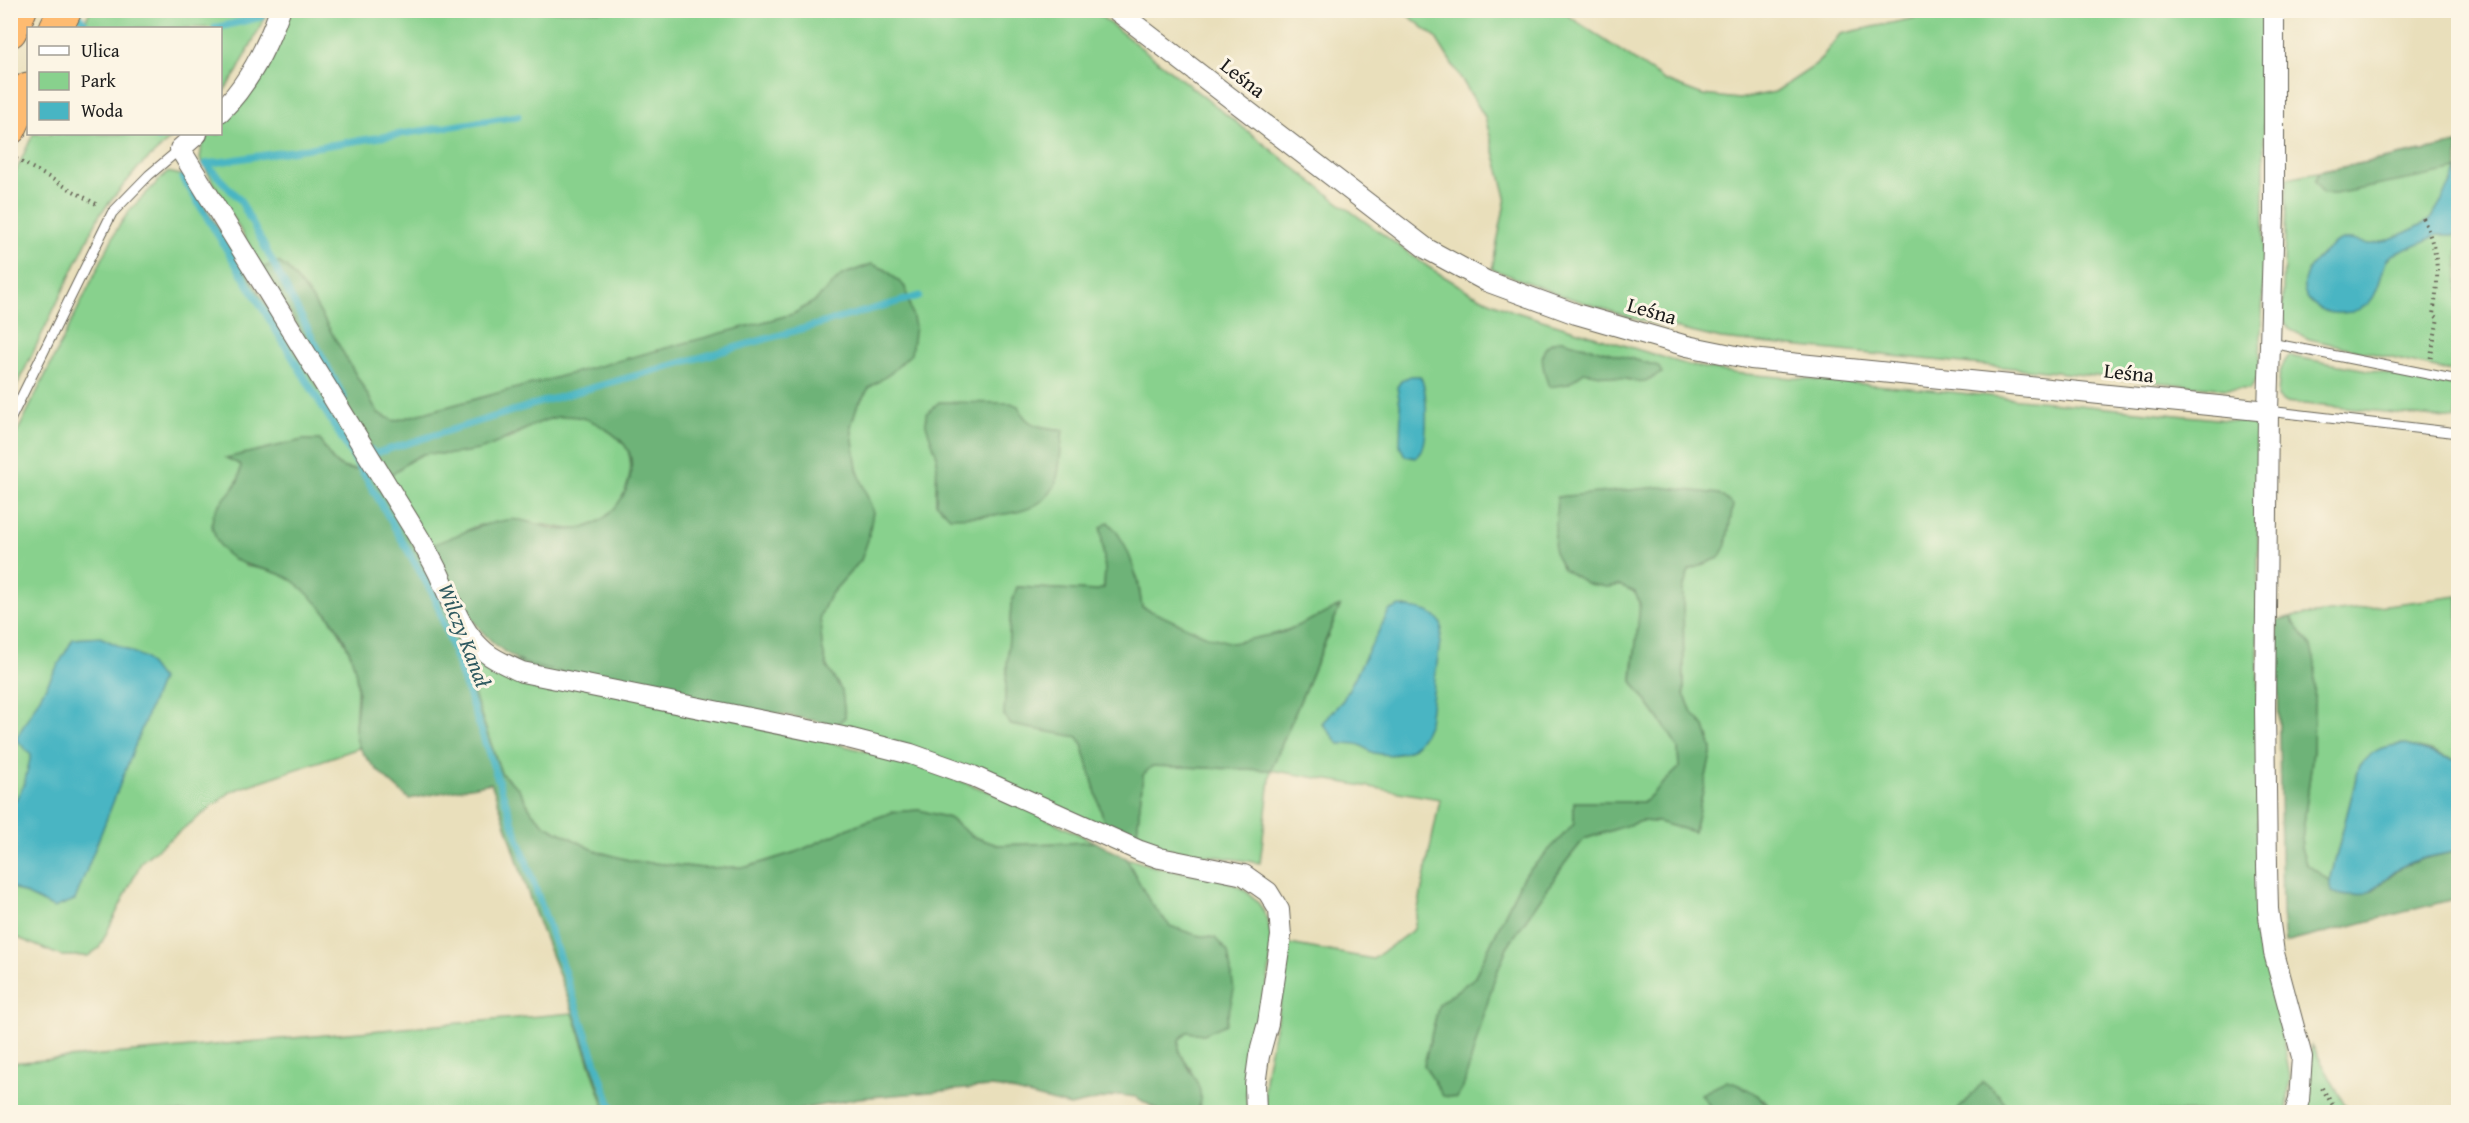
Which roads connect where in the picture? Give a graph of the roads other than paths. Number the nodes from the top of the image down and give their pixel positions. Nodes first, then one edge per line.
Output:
1 (20, 10) edge
2 (65, 10) edge
3 (280, 10) edge
4 (1116, 10) edge
5 (2274, 10) edge
6 (56, 27) edge
7 (10, 31) edge
8 (27, 91) edge
9 (222, 110) edge
10 (10, 128) edge
11 (196, 135) edge
12 (180, 149) junction
13 (2271, 343) junction
14 (2458, 380) edge
15 (2268, 411) junction
16 (10, 420) edge
17 (2458, 433) edge
18 (1256, 1113) edge
19 (2295, 1113) edge

1 - 7 highway
2 - 6 highway
3 - 9 street
4 - 15 street, Leśna
5 - 13 street
8 - 10 highway
11 - 12 street
12 - 16 lane
12 - 18 street
13 - 14 lane
13 - 15 street
15 - 17 lane
15 - 19 street

